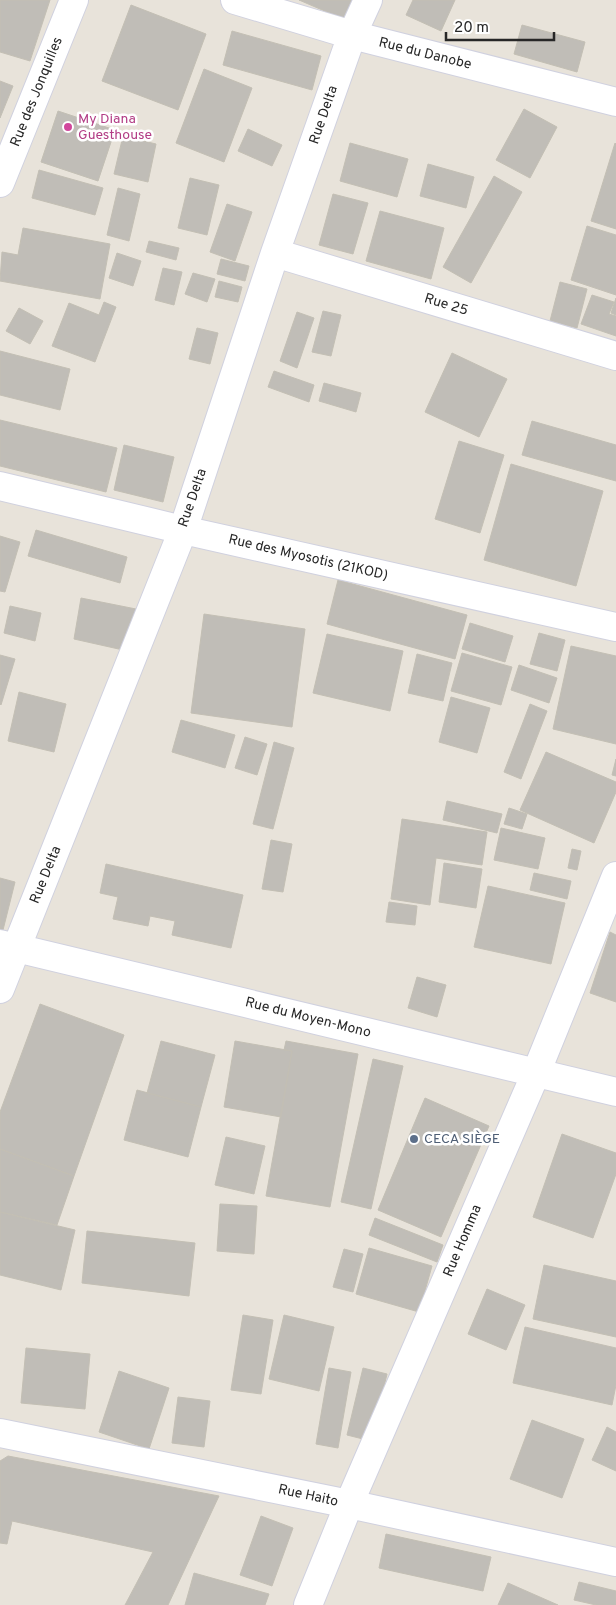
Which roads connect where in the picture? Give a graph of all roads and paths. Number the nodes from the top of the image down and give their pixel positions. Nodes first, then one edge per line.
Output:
1 (74, 0) edge
2 (235, 0) edge
3 (368, 0) edge
4 (352, 35) junction
5 (616, 102) edge
6 (0, 183) edge
7 (275, 254) junction
8 (616, 356) edge
9 (0, 486) edge
10 (183, 530) junction
11 (616, 627) edge
12 (616, 876) edge
13 (8, 946) edge
14 (0, 989) edge
15 (536, 1073) junction
16 (616, 1092) edge
17 (0, 1433) edge
18 (349, 1504) junction
19 (616, 1562) edge
20 (308, 1605) edge

1 - 6 street, Rue des Jonquilles
2 - 4 street, Rue du Danobe
3 - 4 street, Rue Delta
4 - 5 street, Rue du Danobe
4 - 7 street, Rue Delta
7 - 8 street, Rue 25
7 - 10 street, Rue Delta
9 - 10 street, Rue des Myosotis (21KOD)
10 - 11 street, Rue des Myosotis (21KOD)
10 - 13 street, Rue Delta
12 - 15 street, Rue Homma
13 - 14 street, Rue Delta
13 - 15 street, Rue du Moyen-Mono
15 - 16 street, Rue du Moyen-Mono
15 - 18 street, Rue Homma
17 - 18 street, Rue Haito
18 - 19 street, Rue Haito
18 - 20 street, Rue Homma

